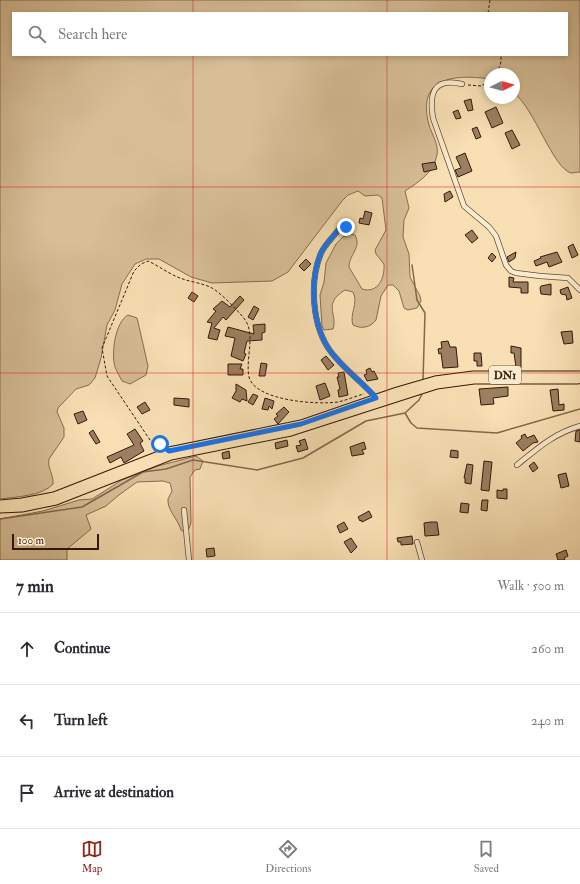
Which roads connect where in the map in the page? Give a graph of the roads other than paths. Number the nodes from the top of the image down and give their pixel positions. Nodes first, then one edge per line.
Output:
1 (462, 84) road end
2 (346, 227) dead end
3 (580, 290) edge
4 (580, 375) edge
5 (580, 380) edge
6 (431, 384) junction
7 (420, 387) junction
8 (376, 398) junction
9 (580, 426) edge
10 (517, 465) dead end
11 (0, 504) edge
12 (0, 509) edge
13 (184, 510) dead end
14 (418, 542) dead end
15 (189, 560) edge
16 (422, 560) edge

1 - 3 street
2 - 8 street
4 - 6 main road, DN1
5 - 6 main road, DN1
6 - 7 main road, DN1
7 - 8 main road, DN1
7 - 12 main road, DN1
8 - 11 main road, DN1
9 - 10 street
13 - 15 street
14 - 16 street

